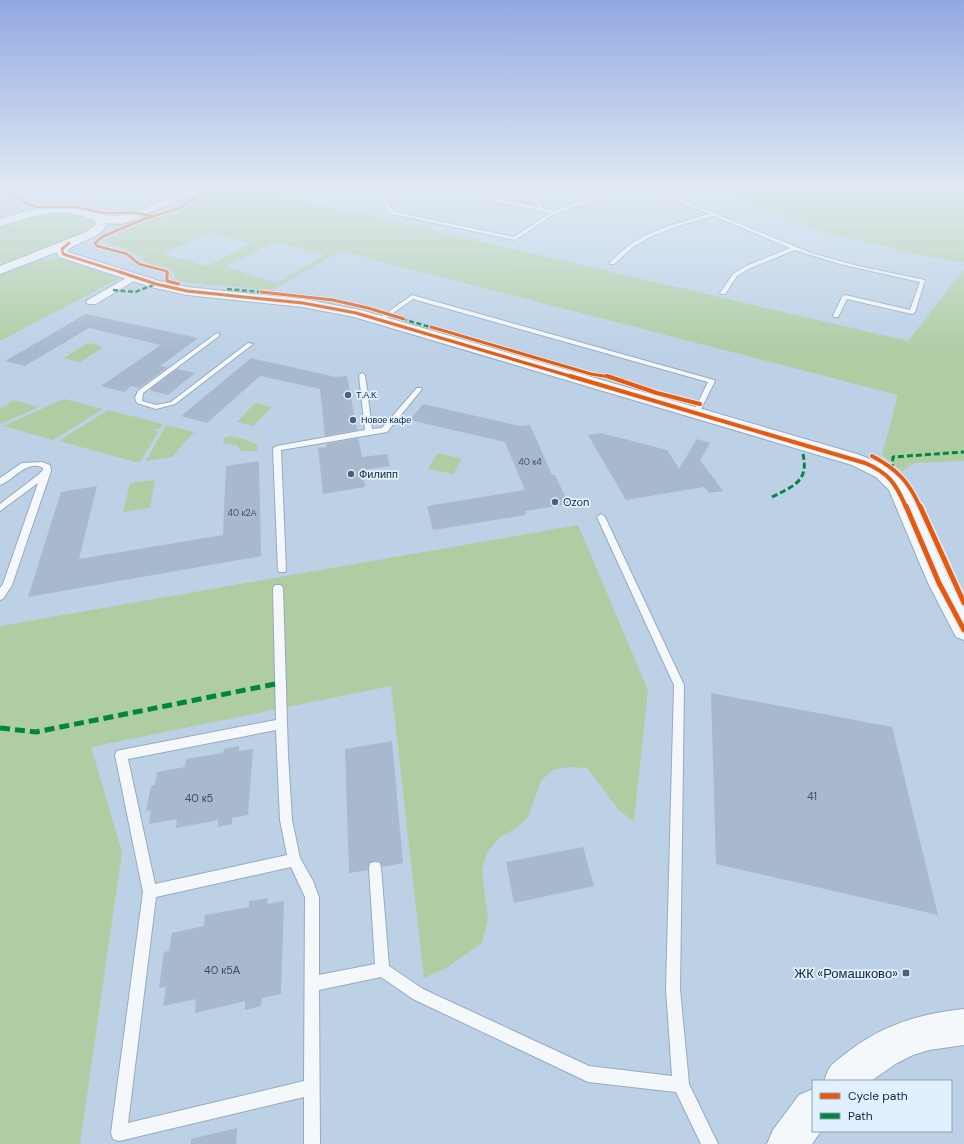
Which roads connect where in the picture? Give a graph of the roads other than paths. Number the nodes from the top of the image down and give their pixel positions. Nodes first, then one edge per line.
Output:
1 (76, 244) edge
2 (635, 244) edge
3 (787, 244) edge
4 (795, 248) junction
5 (69, 250) junction
6 (612, 263) dead end
7 (0, 270) edge
8 (133, 277) junction
9 (723, 293) dead end
10 (92, 302) dead end
11 (836, 316) dead end
12 (380, 320) junction
13 (217, 335) dead end
14 (250, 344) dead end
15 (362, 375) dead end
16 (419, 389) dead end
17 (696, 413) junction
18 (369, 432) junction
19 (45, 474) junction
20 (0, 482) edge
21 (0, 508) edge
22 (601, 517) dead end
23 (282, 570) dead end
24 (278, 588) dead end
25 (0, 596) edge
26 (964, 630) edge
27 (281, 724) junction
28 (294, 860) junction
29 (375, 868) dead end
30 (150, 892) junction
31 (382, 970) junction
32 (312, 984) junction
33 (964, 1027) edge
34 (844, 1080) edge
35 (681, 1085) junction
36 (312, 1087) junction
37 (812, 1110) edge
38 (312, 1144) edge
39 (710, 1144) edge
40 (787, 1144) edge

1 - 5 street
2 - 6 lane
3 - 4 lane
4 - 9 lane
4 - 11 lane
5 - 7 street
5 - 8 street
8 - 10 street
8 - 12 street
12 - 17 street
12 - 17 lane
13 - 14 lane
15 - 18 lane
16 - 18 lane
17 - 26 street
18 - 23 lane
19 - 20 lane
19 - 21 lane
19 - 25 lane
22 - 35 lane
24 - 27 lane
27 - 28 lane
27 - 30 lane
28 - 30 lane
28 - 32 lane
29 - 31 lane
30 - 36 lane
31 - 32 lane
31 - 35 lane
32 - 36 lane
33 - 34 street
35 - 39 lane
36 - 38 lane
37 - 40 street

